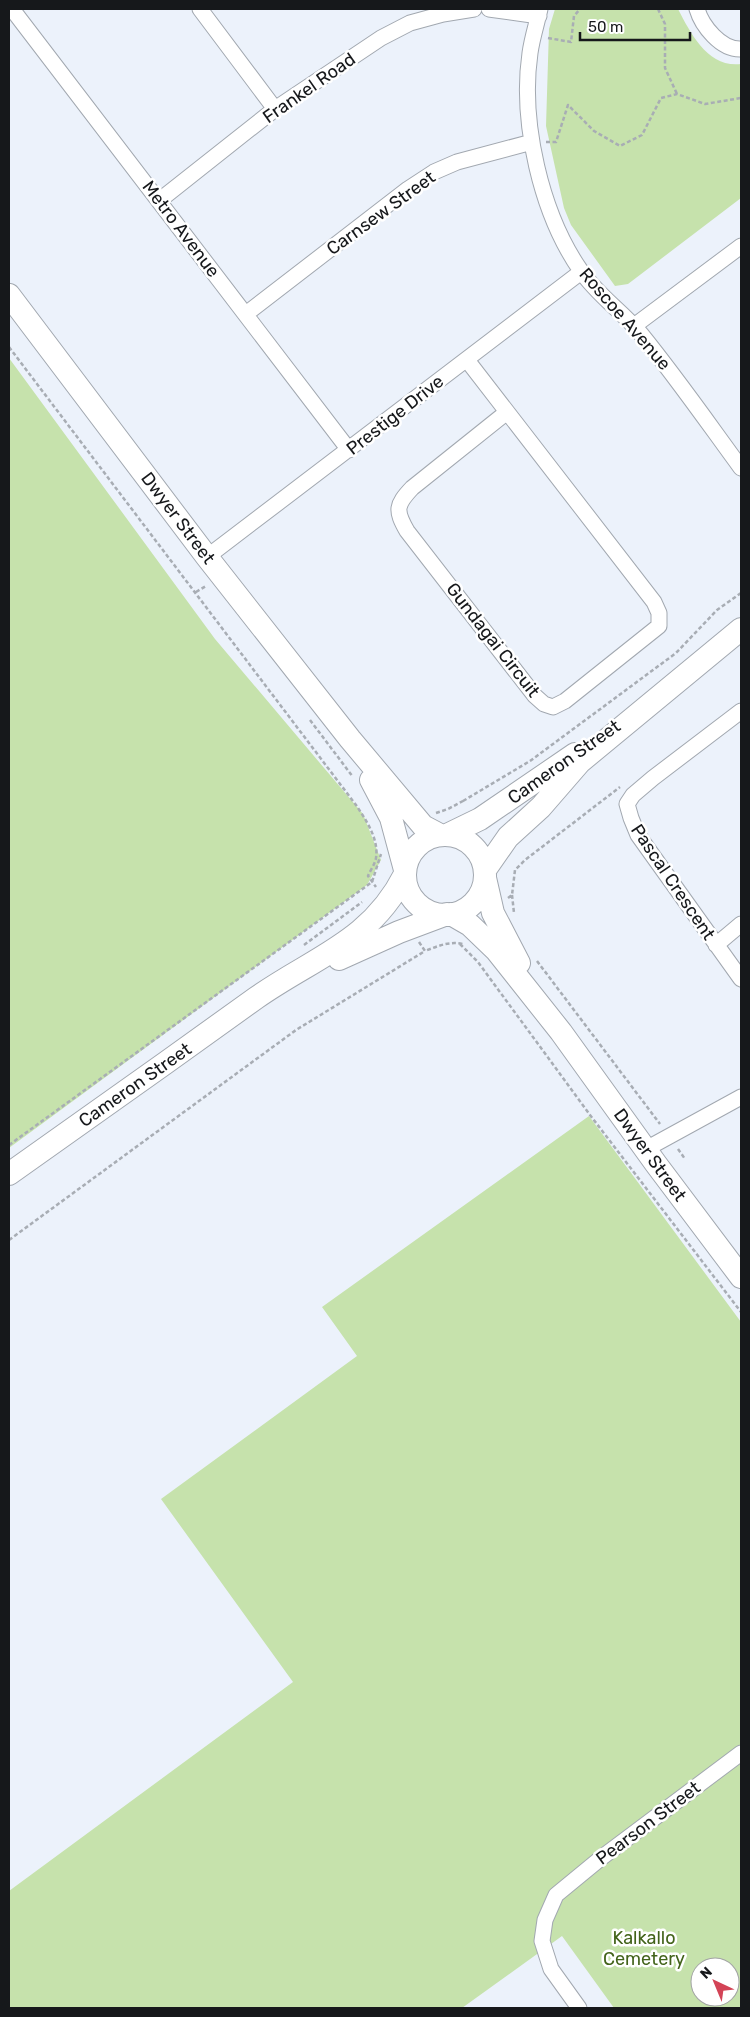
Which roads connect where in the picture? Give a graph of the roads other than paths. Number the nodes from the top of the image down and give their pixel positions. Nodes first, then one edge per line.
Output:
1 (12, 9) edge
2 (200, 9) edge
3 (474, 9) edge
4 (488, 9) edge
5 (697, 9) edge
6 (540, 12) edge
7 (408, 16) edge
8 (741, 49) edge
9 (276, 110) junction
10 (532, 142) junction
11 (160, 200) junction
12 (741, 246) edge
13 (581, 272) junction
14 (9, 295) edge
15 (246, 314) junction
16 (634, 326) junction
17 (466, 360) junction
18 (507, 412) junction
19 (349, 450) junction
20 (741, 468) edge
21 (207, 557) junction
22 (741, 629) edge
23 (678, 683) junction
24 (741, 711) edge
25 (350, 739) junction
26 (444, 835) junction
27 (405, 872) junction
28 (485, 874) junction
29 (449, 914) junction
30 (741, 924) edge
31 (716, 945) junction
32 (741, 979) edge
33 (260, 995) junction
34 (561, 1032) junction
35 (741, 1097) edge
36 (646, 1149) junction
37 (9, 1174) edge
38 (741, 1277) edge
39 (741, 1753) edge
40 (579, 2008) edge

1 - 11 street, Metro Avenue
2 - 9 street
3 - 7 street, Frankel Road
4 - 6 street
5 - 8 street
6 - 10 street, Roscoe Avenue
7 - 9 street, Frankel Road
9 - 11 street, Frankel Road
10 - 13 street, Roscoe Avenue
10 - 15 street, Carnsew Street
11 - 15 street, Metro Avenue
12 - 16 street
13 - 16 street, Roscoe Avenue
13 - 17 street, Prestige Drive
14 - 21 street, Dwyer Street
15 - 19 street, Metro Avenue
16 - 20 street, Roscoe Avenue
17 - 18 street, Gundagai Circuit
17 - 19 street, Prestige Drive
18 - 18 street, Gundagai Circuit
19 - 21 street, Prestige Drive
21 - 25 street, Dwyer Street
22 - 23 street, Cameron Street
23 - 26 street, Cameron Street
23 - 28 street, Cameron Street
24 - 31 street, Pascal Crescent
25 - 26 street, Dwyer Street
25 - 27 street, Dwyer Street
26 - 27 street
26 - 28 street
27 - 29 street
27 - 33 street, Cameron Street
28 - 29 street
28 - 34 street, Dwyer Street
29 - 33 street, Cameron Street
29 - 34 street, Dwyer Street
30 - 31 street
31 - 32 street, Pascal Crescent
33 - 37 street, Cameron Street
34 - 36 street, Dwyer Street
35 - 36 street
36 - 38 street, Dwyer Street
39 - 40 street, Pearson Street

